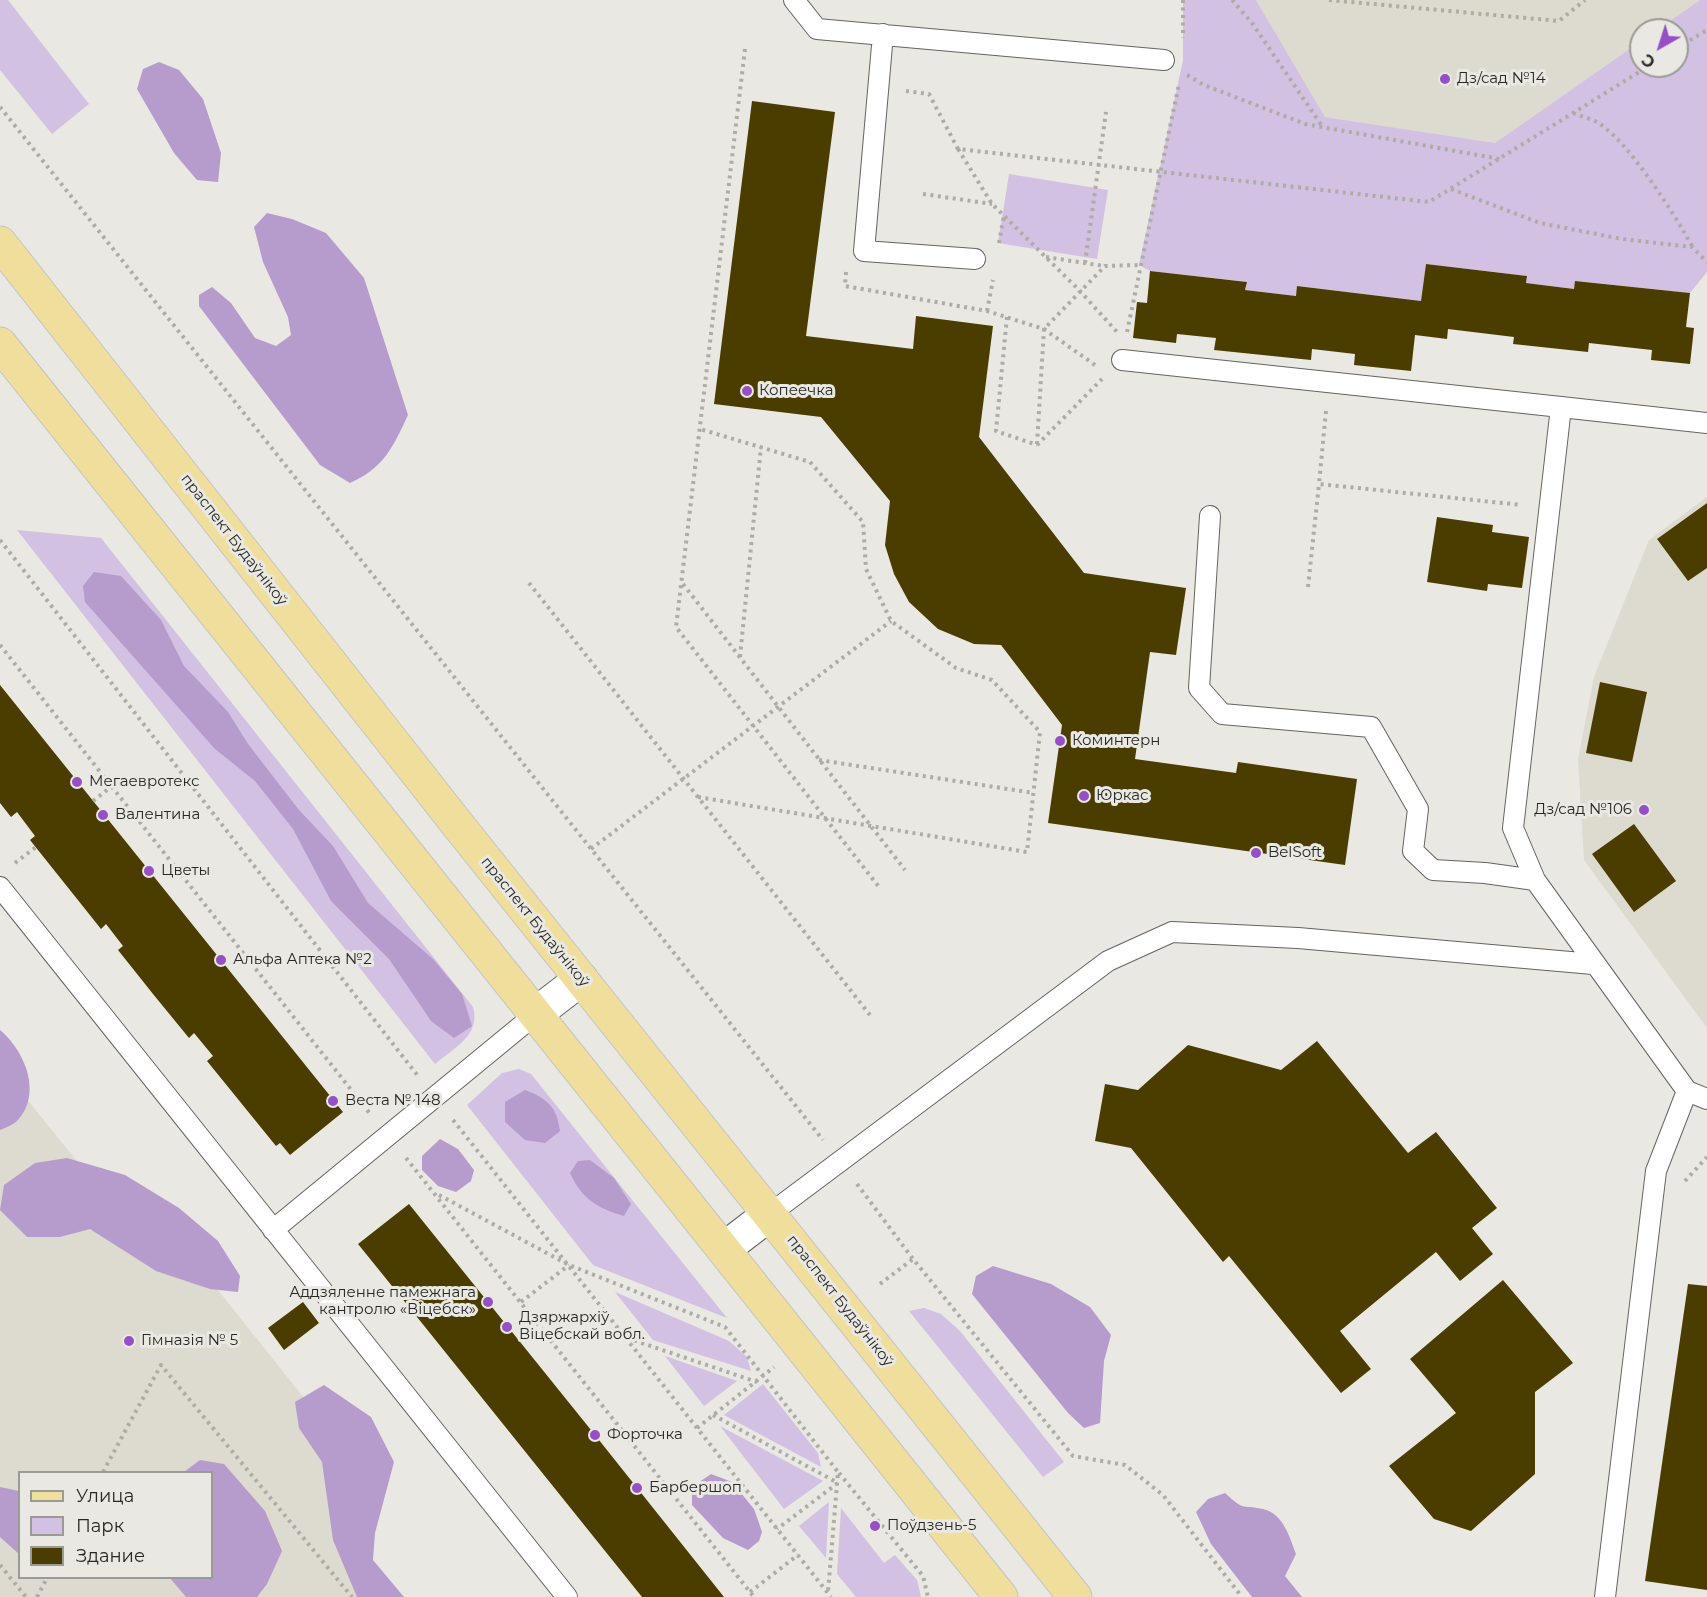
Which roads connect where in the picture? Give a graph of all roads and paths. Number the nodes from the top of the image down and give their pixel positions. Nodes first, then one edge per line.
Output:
1 (794, 0) edge
2 (1183, 0) edge
3 (1232, 0) edge
4 (1329, 0) edge
5 (1585, 0) edge
6 (1707, 30) edge
7 (883, 34) junction
8 (1689, 41) edge
9 (745, 49) dead end
10 (1164, 60) joint
11 (1181, 71) junction
12 (1630, 78) edge
13 (878, 88) junction
14 (0, 107) edge
15 (1106, 112) dead end
16 (1573, 114) junction
17 (1323, 127) junction
18 (958, 149) junction
19 (1500, 159) junction
20 (1098, 165) junction
21 (1160, 173) junction
22 (1451, 189) junction
23 (923, 194) dead end
24 (993, 204) junction
25 (0, 243) edge
26 (1692, 247) junction
27 (1045, 257) junction
28 (975, 259) dead end
29 (1707, 262) edge
30 (1085, 263) junction
31 (1105, 266) junction
32 (1139, 266) junction
33 (1079, 290) junction
34 (1007, 317) dead end
35 (0, 344) edge
36 (1123, 351) junction
37 (1329, 380) junction
38 (1561, 408) junction
39 (1707, 423) edge
40 (700, 429) junction
41 (1037, 445) junction
42 (761, 447) junction
43 (1319, 484) junction
44 (1550, 508) junction
45 (1210, 516) dead end
46 (0, 540) edge
47 (529, 583) dead end
48 (682, 583) junction
49 (1308, 587) dead end
50 (891, 621) junction
51 (740, 658) junction
52 (778, 707) junction
53 (754, 726) junction
54 (819, 760) junction
55 (684, 779) junction
56 (112, 786) dead end
57 (1034, 793) junction
58 (698, 797) junction
59 (93, 801) dead end
60 (826, 818) junction
61 (871, 826) junction
62 (36, 847) dead end
63 (591, 849) junction
64 (9, 868) dead end
65 (905, 870) dead end
66 (1535, 880) junction
67 (0, 887) edge
68 (879, 887) dead end
69 (1593, 964) junction
70 (581, 979) junction
71 (537, 1013) junction
72 (870, 1015) dead end
73 (1687, 1091) junction
74 (435, 1097) junction
75 (1707, 1099) edge
76 (842, 1163) junction
77 (436, 1194) dead end
78 (771, 1213) junction
79 (273, 1230) junction
80 (724, 1249) junction
81 (913, 1259) junction
82 (569, 1265) junction
83 (880, 1284) dead end
84 (521, 1302) dead end
85 (627, 1338) junction
86 (780, 1363) dead end
87 (764, 1376) junction
88 (757, 1382) junction
89 (713, 1415) junction
90 (697, 1428) junction
91 (105, 1471) edge
92 (838, 1472) junction
93 (837, 1483) junction
94 (777, 1529) junction
95 (798, 1555) junction
96 (0, 1564) edge
97 (46, 1579) edge
98 (827, 1592) junction
99 (750, 1593) dead end
100 (26, 1597) edge
101 (37, 1597) edge
102 (352, 1597) edge
103 (567, 1597) edge
104 (831, 1597) edge
105 (928, 1597) edge
106 (1001, 1597) edge
107 (1075, 1597) edge
108 (1242, 1597) edge
109 (1605, 1597) edge

1 - 7 lane
2 - 11 path
3 - 17 path
4 - 5 path
6 - 8 path
7 - 10 lane
7 - 13 lane
9 - 40 path
10 - 11 path
11 - 17 path
11 - 21 path
12 - 16 path
13 - 18 path
13 - 28 lane
14 - 63 path
15 - 20 path
16 - 19 path
16 - 26 path
17 - 19 path
18 - 20 path
18 - 24 path
19 - 22 path
20 - 21 path
20 - 30 path
21 - 22 path
21 - 32 path
22 - 26 path
23 - 24 path
24 - 27 path
25 - 70 main road, праспект Будаўнікоў
26 - 29 path
27 - 30 path
27 - 33 path
30 - 31 path
31 - 32 path
31 - 33 path
32 - 36 path
33 - 36 path
33 - 41 path
34 - 41 path
35 - 71 main road
36 - 37 lane
36 - 41 path
37 - 38 lane
37 - 43 path
38 - 39 lane
38 - 44 lane
40 - 42 path
40 - 48 path
42 - 50 path
42 - 51 path
43 - 44 path
43 - 49 path
44 - 66 lane
45 - 66 lane
46 - 74 path
47 - 55 path
48 - 51 path
48 - 53 path
50 - 52 path
50 - 57 path
51 - 52 path
52 - 53 path
52 - 54 path
53 - 55 path
53 - 60 path
54 - 57 path
54 - 61 path
55 - 58 path
55 - 63 path
56 - 59 path
57 - 61 path
58 - 60 path
58 - 72 path
60 - 61 path
60 - 68 path
61 - 65 path
62 - 64 path
63 - 76 path
66 - 69 lane
67 - 79 lane
69 - 73 lane
69 - 76 lane
70 - 71 street
70 - 78 main road, праспект Будаўнікоў
71 - 74 lane
71 - 80 main road
73 - 75 lane
73 - 109 lane
74 - 79 lane
74 - 82 path
76 - 78 lane
76 - 81 path
77 - 82 path
78 - 80 street
78 - 107 main road, праспект Будаўнікоў
79 - 103 lane
80 - 106 main road
81 - 83 path
81 - 108 path
82 - 84 path
82 - 85 path
82 - 87 path
85 - 88 path
85 - 90 path
86 - 87 path
87 - 88 path
87 - 92 path
88 - 89 path
89 - 90 path
89 - 93 path
90 - 94 path
91 - 102 path
92 - 93 path
92 - 105 path
93 - 94 path
93 - 98 path
94 - 95 path
95 - 98 path
95 - 99 path
96 - 100 path
97 - 101 path
98 - 104 path

